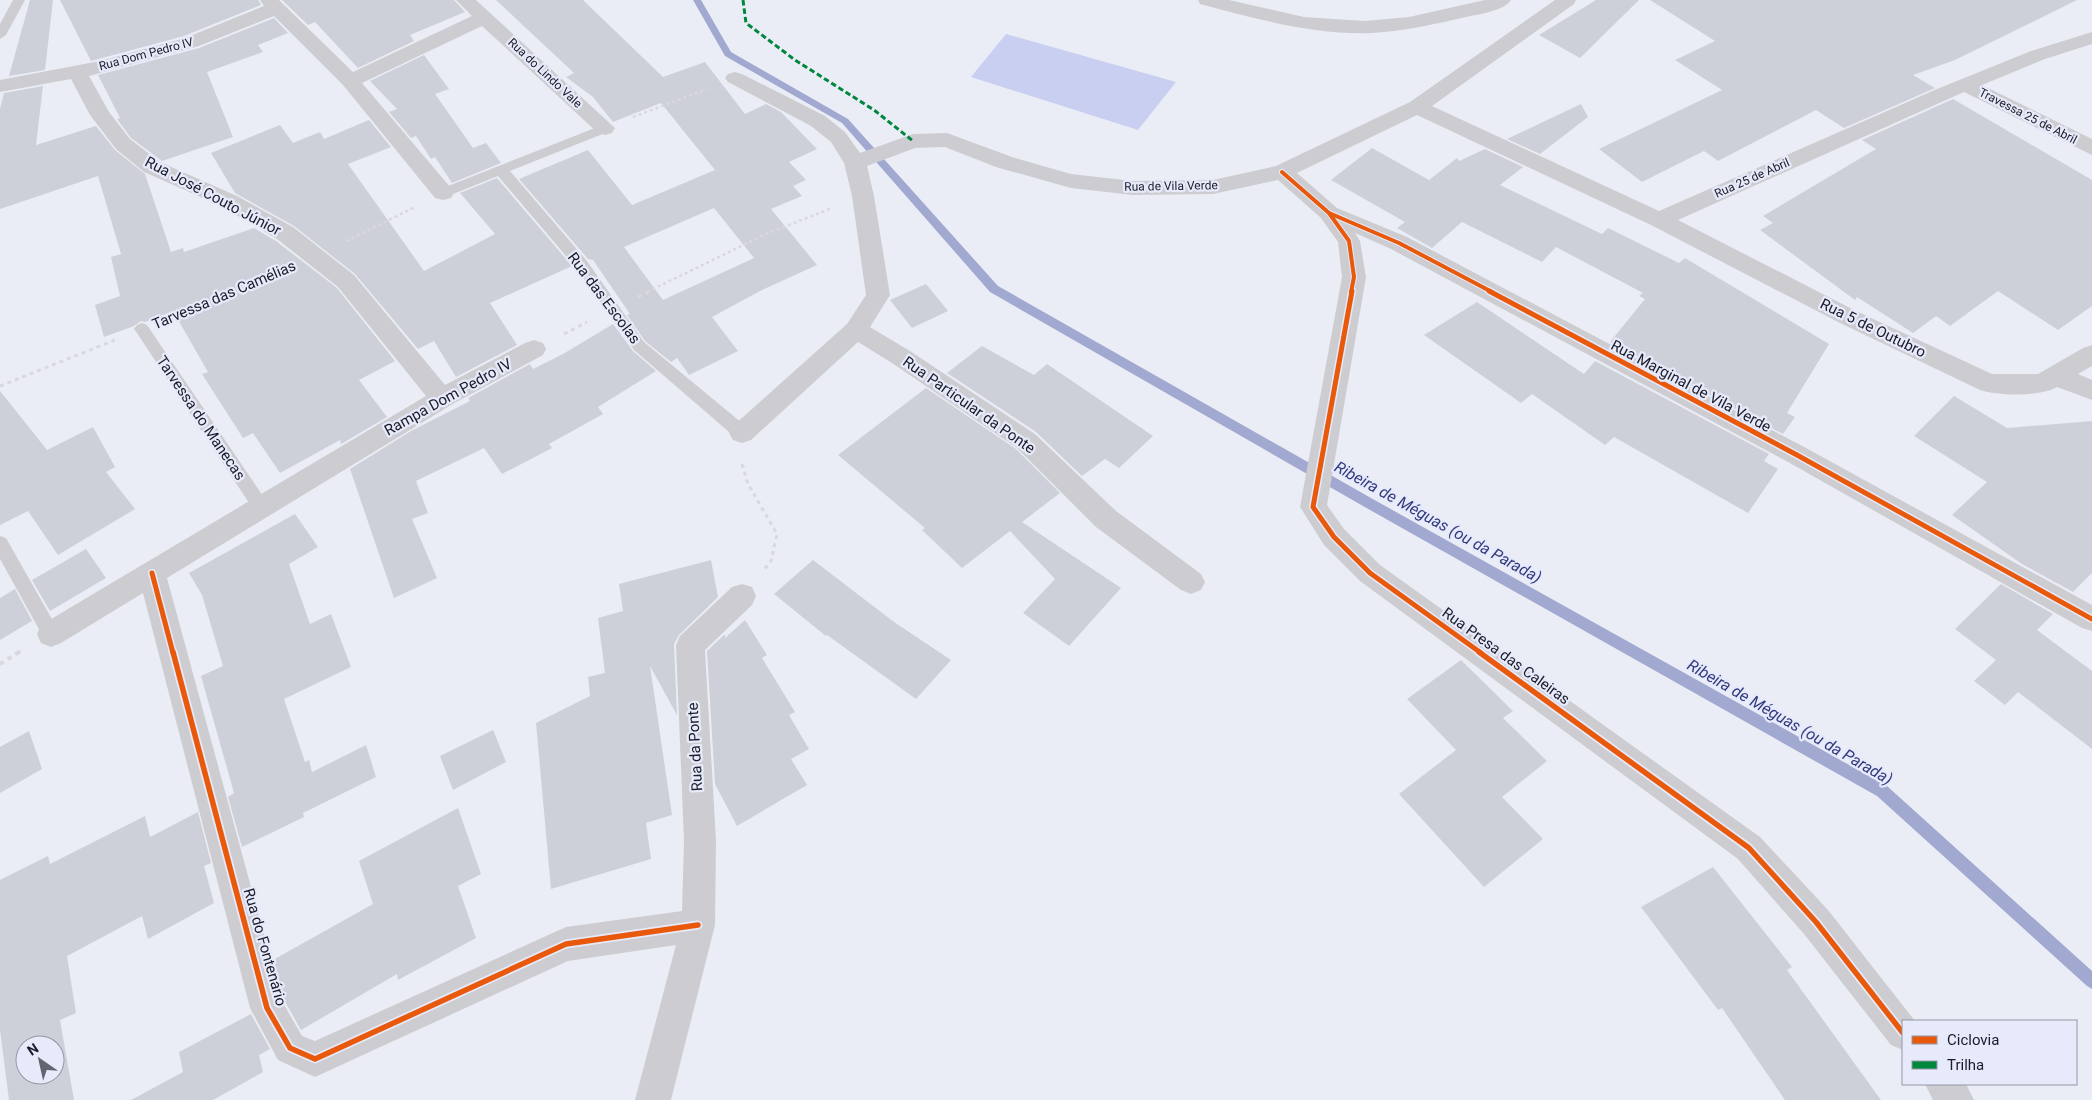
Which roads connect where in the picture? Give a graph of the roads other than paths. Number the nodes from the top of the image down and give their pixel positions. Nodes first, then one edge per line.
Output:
1 (19, 0) edge
2 (465, 0) edge
3 (1207, 0) edge
4 (1502, 0) edge
5 (1567, 0) edge
6 (273, 3) edge
7 (484, 18) junction
8 (0, 35) edge
9 (2092, 38) edge
10 (78, 72) junction
11 (735, 78) road end
12 (350, 81) junction
13 (1965, 85) junction
14 (0, 86) edge
15 (1417, 108) junction
16 (605, 128) joint
17 (2092, 148) edge
18 (869, 157) junction
19 (501, 170) junction
20 (1282, 172) junction
21 (443, 193) joint
22 (1330, 213) junction
23 (1659, 220) junction
24 (142, 330) road end
25 (856, 330) junction
26 (534, 349) road end
27 (2092, 354) edge
28 (2056, 376) junction
29 (2092, 390) edge
30 (442, 398) junction
31 (742, 433) joint
32 (261, 507) junction
33 (0, 543) edge
34 (152, 573) junction
35 (1191, 582) dead end
36 (742, 596) road end
37 (2092, 619) edge
38 (51, 634) joint
39 (698, 925) junction
40 (1902, 1032) edge
41 (1944, 1085) edge
42 (654, 1100) edge
43 (1956, 1100) edge

1 - 8 lane
2 - 7 street, Rua do Lindo Vale
3 - 4 street
5 - 15 street, Rua de Vila Verde
6 - 10 street, Rua Dom Pedro IV
6 - 12 street
7 - 12 street
7 - 16 street, Rua do Lindo Vale
9 - 13 street, Rua 25 de Abril
10 - 14 street, Rua Dom Pedro IV
10 - 30 street, Rua José Couto Júnior
11 - 18 street
12 - 21 street
13 - 17 street, Travessa 25 de Abril
13 - 23 street, Rua 25 de Abril
15 - 20 street, Rua de Vila Verde
15 - 23 street
16 - 19 lane
18 - 20 street, Rua de Vila Verde
18 - 25 street
19 - 21 lane
19 - 31 lane, Rua das Escolas
20 - 22 street, Rua Marginal de Vila Verde
22 - 37 street, Rua Marginal de Vila Verde
22 - 40 street, Rua Presa das Caleiras
23 - 28 street, Rua 5 de Outubro
24 - 32 lane, Tarvessa do Manecas
25 - 31 street
25 - 35 street, Rua Particular da Ponte
26 - 30 street, Rampa Dom Pedro IV
27 - 28 street, Rua 5 de Outubro
28 - 29 street
30 - 32 street, Rampa Dom Pedro IV
32 - 34 street, Rampa Dom Pedro IV
33 - 38 lane
34 - 38 street, Rampa Dom Pedro IV
34 - 39 street, Rua do Fontenário
36 - 39 street, Rua da Ponte
39 - 42 street, Rua da Ponte
41 - 43 street

